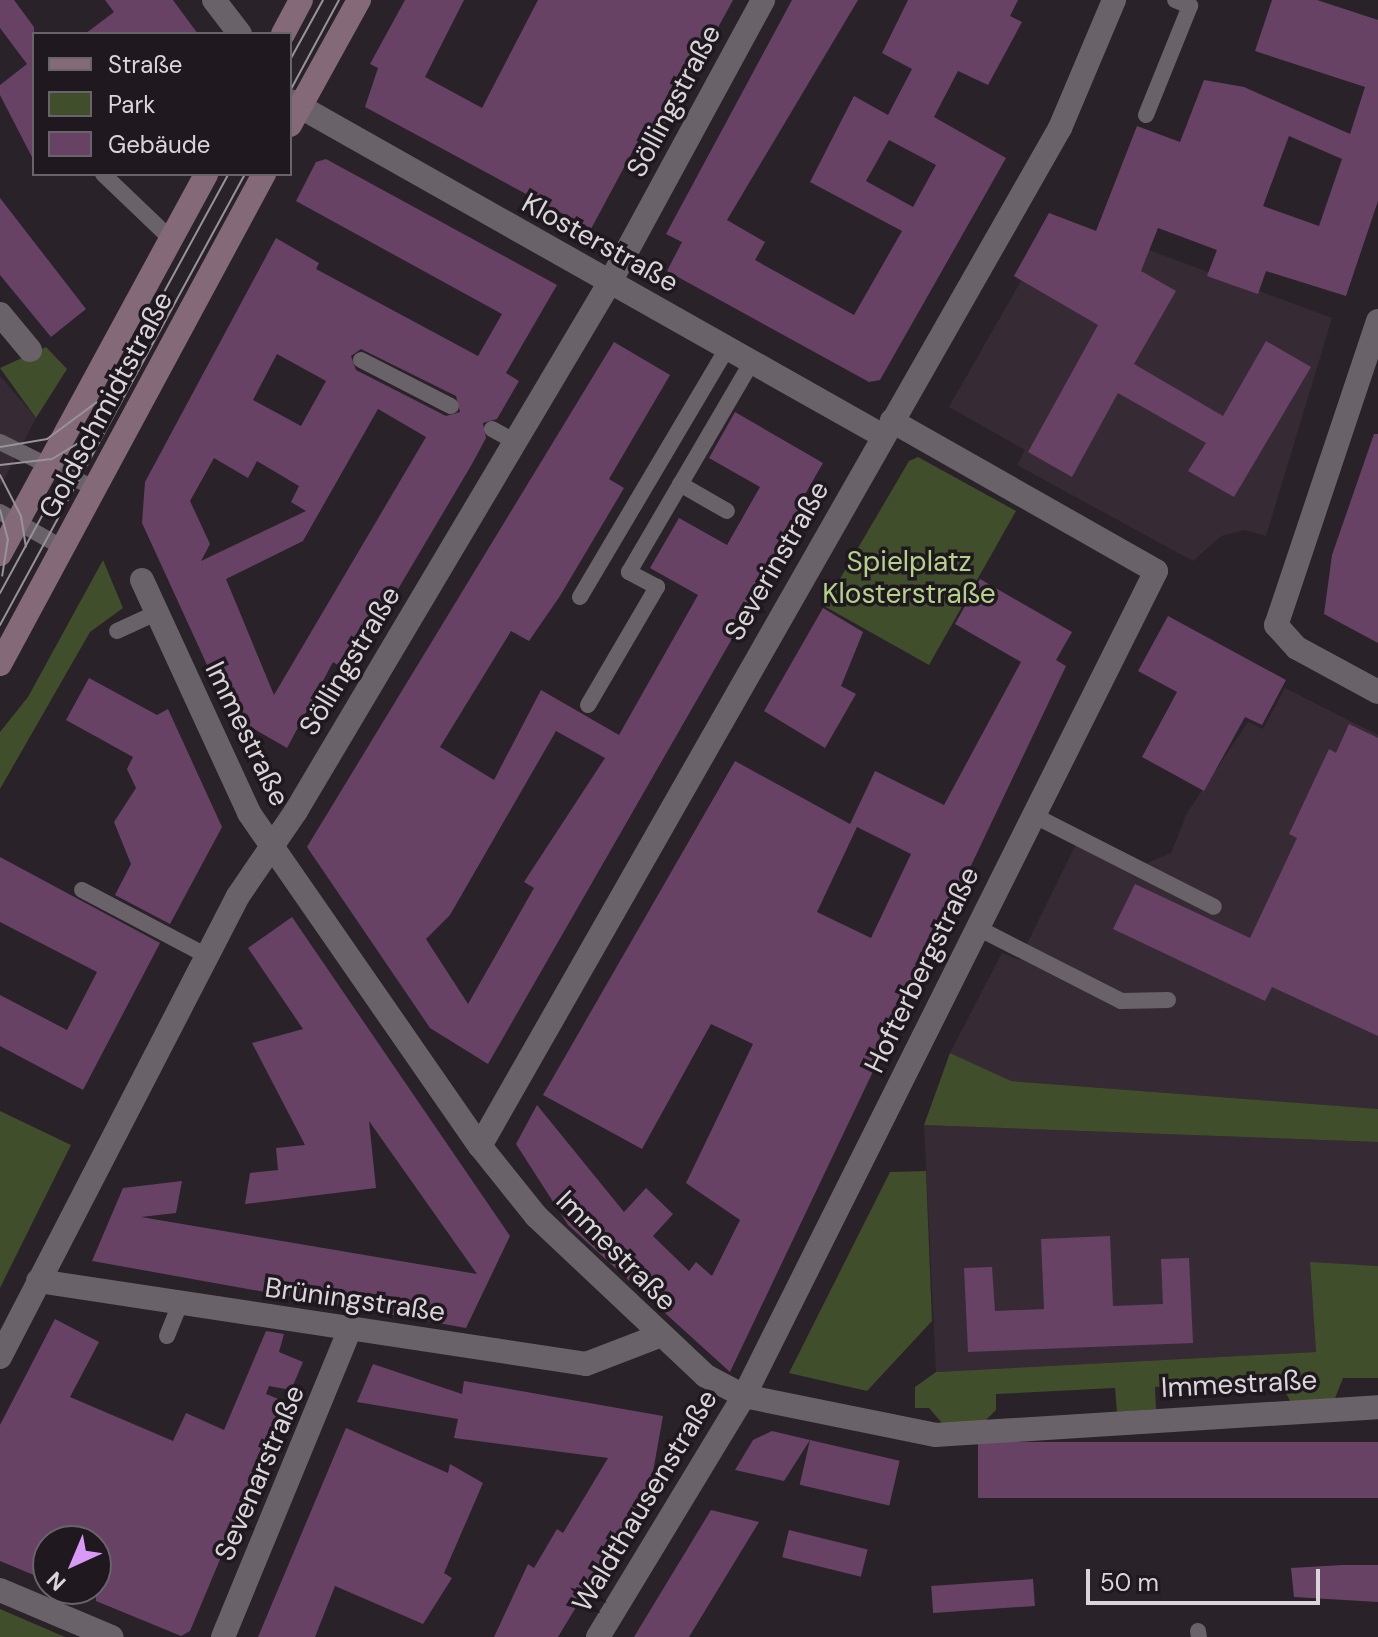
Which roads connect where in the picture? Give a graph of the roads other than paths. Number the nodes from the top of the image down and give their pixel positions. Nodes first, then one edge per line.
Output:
1 (214, 0) edge
2 (301, 0) edge
3 (359, 0) edge
4 (763, 0) edge
5 (1114, 0) edge
6 (1175, 0) edge
7 (238, 32) edge
8 (284, 32) edge
9 (293, 112) edge
10 (1146, 115) dead end
11 (105, 176) edge
12 (205, 176) edge
13 (263, 176) edge
14 (171, 239) junction
15 (610, 282) junction
16 (2, 321) edge
17 (1378, 321) edge
18 (728, 347) junction
19 (30, 350) dead end
20 (361, 360) dead end
21 (753, 360) junction
22 (451, 406) dead end
23 (492, 429) dead end
24 (887, 429) junction
25 (0, 442) edge
26 (515, 442) junction
27 (49, 465) junction
28 (680, 484) junction
29 (96, 489) junction
30 (727, 511) dead end
31 (8, 517) edge
32 (63, 548) junction
33 (0, 554) edge
34 (1156, 571) joint
35 (142, 580) dead end
36 (580, 597) dead end
37 (156, 613) junction
38 (117, 631) dead end
39 (0, 664) edge
40 (1378, 692) edge
41 (588, 705) dead end
42 (1031, 814) junction
43 (270, 845) junction
44 (82, 890) dead end
45 (1214, 907) dead end
46 (976, 927) junction
47 (207, 956) junction
48 (1168, 1000) dead end
49 (480, 1146) junction
50 (38, 1281) junction
51 (180, 1303) junction
52 (349, 1331) junction
53 (167, 1336) dead end
54 (659, 1336) junction
55 (0, 1357) edge
56 (744, 1396) junction
57 (1378, 1407) edge
58 (0, 1590) edge
59 (111, 1637) edge
60 (223, 1637) edge
61 (598, 1637) edge

1 - 7 street
2 - 8 main road
3 - 9 main road
4 - 15 street, Söllingstraße
5 - 24 street, Severinstraße
6 - 10 lane
9 - 15 street, Klosterstraße
11 - 14 lane
12 - 14 main road, Goldschmidtstraße
13 - 29 main road, Goldschmidtstraße
14 - 27 main road, Goldschmidtstraße
15 - 18 street, Klosterstraße
15 - 26 street, Söllingstraße
16 - 19 street
17 - 40 street
18 - 21 street, Klosterstraße
18 - 36 lane
20 - 22 lane
21 - 24 street, Klosterstraße
21 - 28 lane
23 - 26 lane
24 - 34 street, Klosterstraße
24 - 49 street, Severinstraße
25 - 27 lane
26 - 43 street, Söllingstraße
27 - 29 lane
27 - 31 main road, Goldschmidtstraße
28 - 30 lane
28 - 41 lane
29 - 32 main road, Goldschmidtstraße
31 - 32 lane
31 - 33 main road, Goldschmidtstraße
32 - 39 main road, Goldschmidtstraße
34 - 42 street, Hofterbergstraße
35 - 37 street, Immestraße
37 - 38 lane
37 - 43 street, Immestraße
42 - 45 lane
42 - 46 street, Hofterbergstraße
43 - 47 street, Söllingstraße
43 - 49 street, Immestraße
44 - 47 lane
46 - 48 lane
46 - 56 street, Hofterbergstraße
47 - 50 street, Söllingstraße
49 - 54 street, Immestraße
50 - 51 street, Brüningstraße
50 - 55 street, Söllingstraße
51 - 52 street, Brüningstraße
51 - 53 lane
52 - 54 street, Brüningstraße
52 - 60 street, Sevenarstraße
54 - 56 street, Immestraße
56 - 57 street, Immestraße
56 - 61 street, Waldthausenstraße
58 - 59 street

